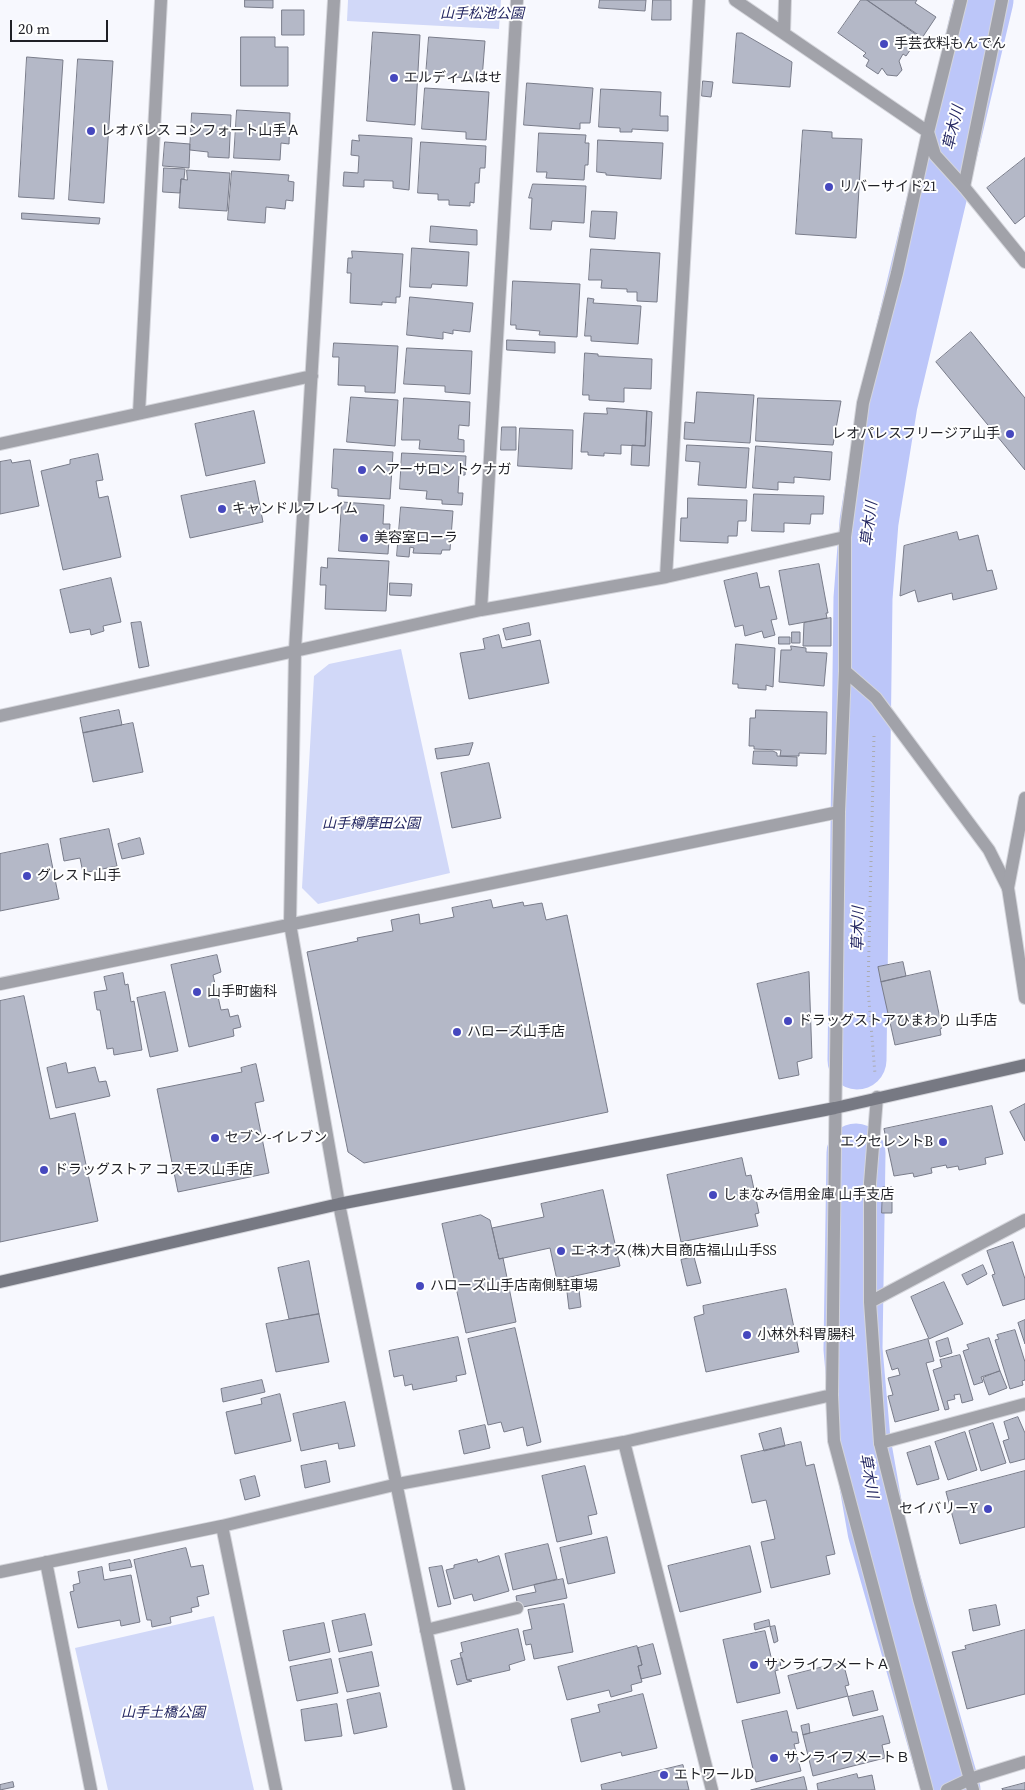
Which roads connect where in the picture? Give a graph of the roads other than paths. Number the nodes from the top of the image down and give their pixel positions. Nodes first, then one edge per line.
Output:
1 (161, 0) edge
2 (334, 0) edge
3 (517, 0) edge
4 (699, 0) edge
5 (735, 0) edge
6 (785, 0) edge
7 (960, 0) edge
8 (1002, 0) edge
9 (784, 33) junction
10 (928, 132) junction
11 (964, 187) junction
12 (1025, 262) edge
13 (312, 376) junction
14 (139, 413) junction
15 (0, 444) edge
16 (844, 537) junction
17 (666, 577) junction
18 (480, 610) junction
19 (295, 650) junction
20 (849, 674) junction
21 (0, 716) edge
22 (1025, 798) edge
23 (839, 812) junction
24 (1008, 888) junction
25 (290, 924) junction
26 (0, 984) edge
27 (1025, 998) edge
28 (1025, 1065) edge
29 (877, 1097) junction
30 (835, 1108) junction
31 (339, 1204) junction
32 (1025, 1220) edge
33 (0, 1282) edge
34 (870, 1302) junction
35 (832, 1395) junction
36 (1025, 1404) edge
37 (624, 1442) junction
38 (880, 1443) junction
39 (398, 1484) junction
40 (222, 1526) junction
41 (46, 1562) junction
42 (0, 1572) edge
43 (517, 1608) dead end
44 (426, 1630) junction
45 (1025, 1762) edge
46 (969, 1784) edge
47 (92, 1790) edge
48 (276, 1790) edge
49 (459, 1790) edge
50 (712, 1790) edge
51 (927, 1790) edge
52 (946, 1790) edge

1 - 14 street
2 - 13 street
3 - 18 street
4 - 17 street
5 - 9 street
6 - 9 street
7 - 10 street
8 - 11 street
9 - 10 street
10 - 11 street
10 - 16 street
11 - 12 street
13 - 14 street
13 - 19 street
14 - 15 street
16 - 17 street
16 - 20 street
17 - 18 street
18 - 19 street
19 - 21 street
19 - 25 street
20 - 23 street
20 - 24 street
22 - 24 street
23 - 25 street
23 - 30 street
24 - 27 street
25 - 26 street
25 - 31 street
28 - 29 street
29 - 30 street
29 - 34 street
30 - 31 street
30 - 35 street
31 - 33 street
31 - 39 street
32 - 34 street
34 - 38 street
35 - 37 street
35 - 51 street
36 - 38 street
37 - 39 street
37 - 50 street
38 - 46 street
39 - 40 street
39 - 44 street
40 - 41 street
40 - 48 street
41 - 42 street
41 - 47 street
43 - 44 street
44 - 49 street
45 - 46 street
46 - 52 street

